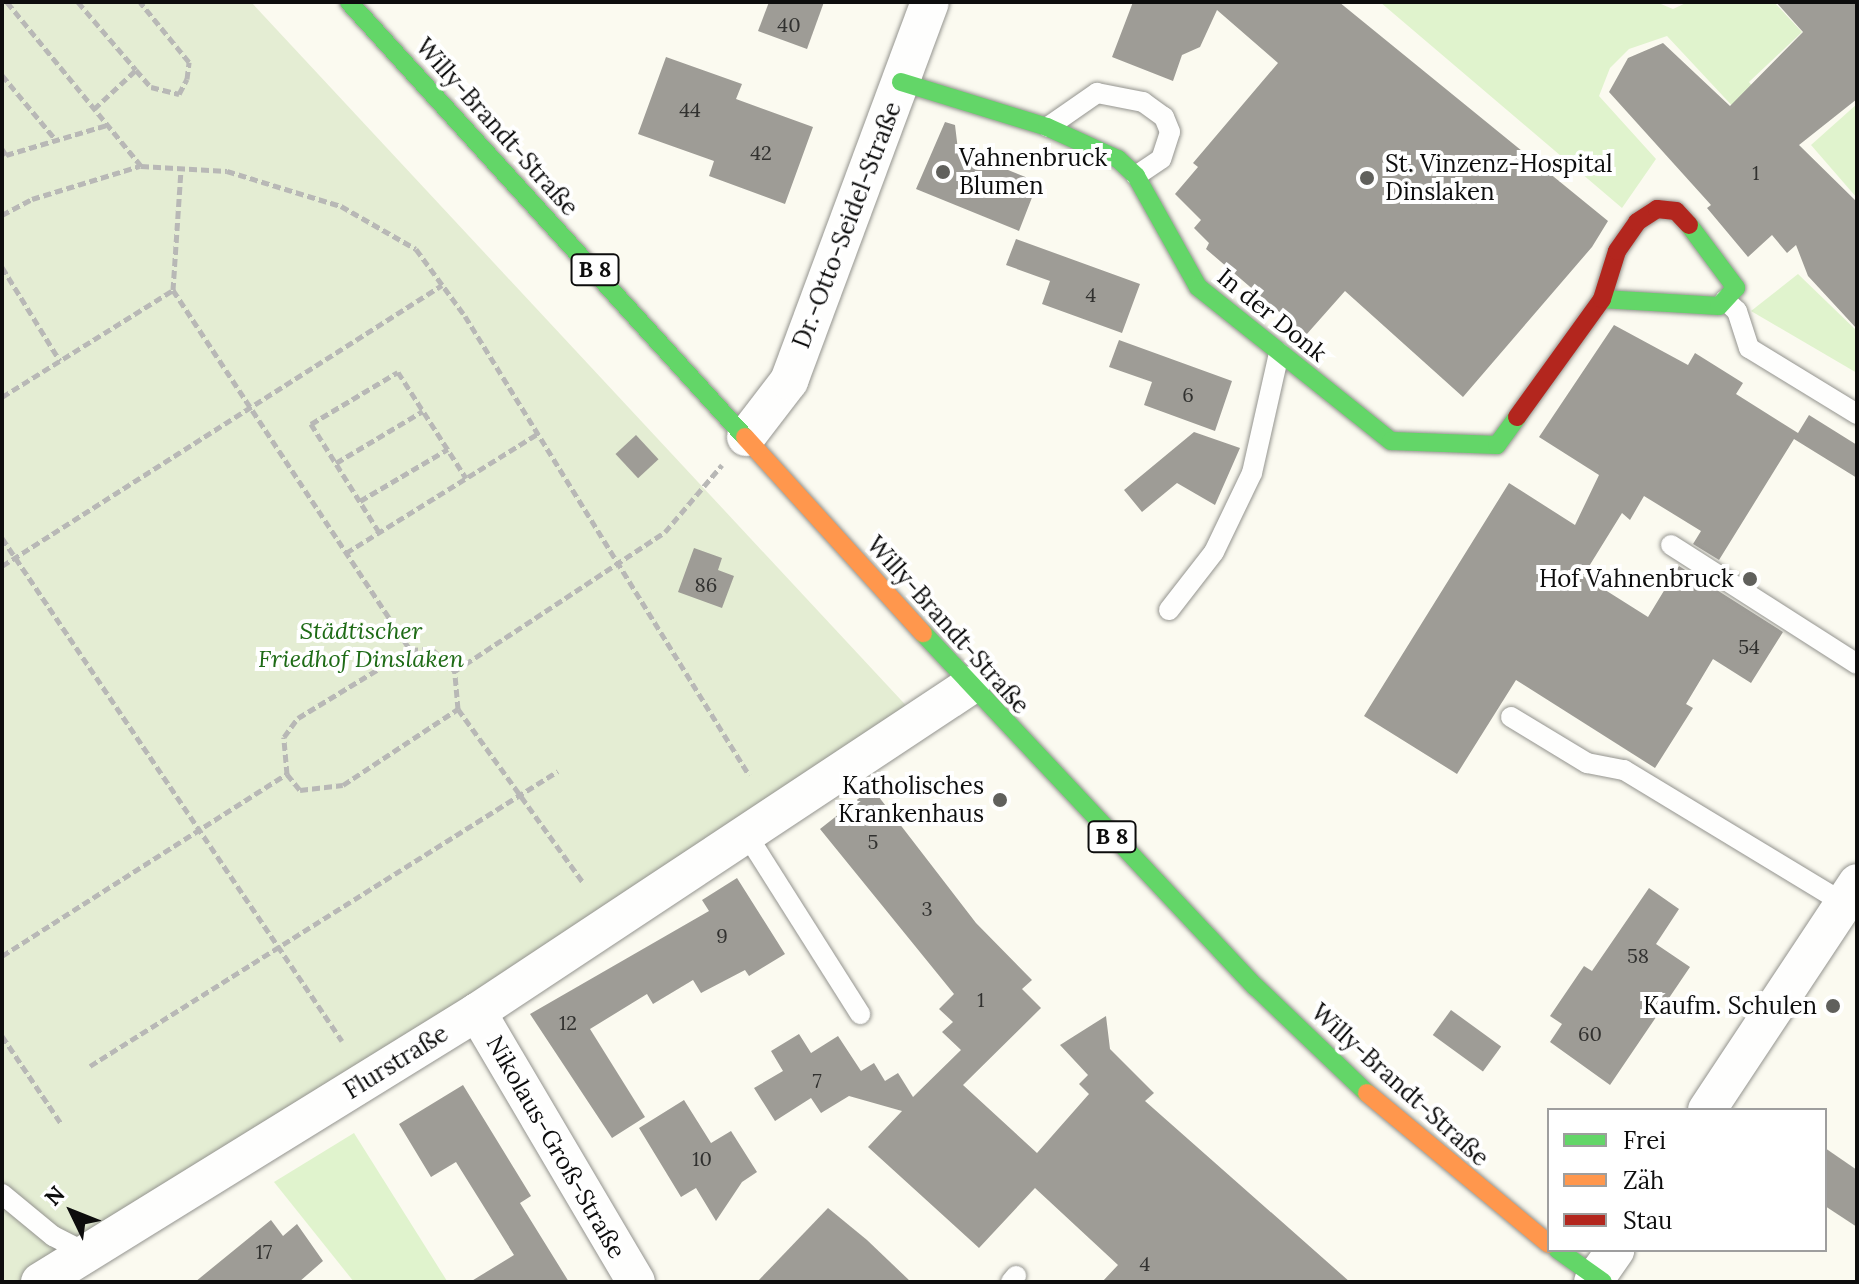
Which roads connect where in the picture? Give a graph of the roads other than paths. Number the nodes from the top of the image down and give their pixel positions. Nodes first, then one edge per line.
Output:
1 (349, 2) edge
2 (930, 2) edge
3 (901, 82) junction
4 (1047, 127) junction
5 (1136, 176) junction
6 (1602, 299) junction
7 (1725, 300) junction
8 (1279, 353) junction
9 (1857, 414) edge
10 (746, 437) junction
11 (1671, 545) dead end
12 (1169, 610) dead end
13 (1857, 664) edge
14 (971, 685) junction
15 (1511, 717) dead end
16 (747, 835) junction
17 (1851, 893) edge
18 (477, 1012) junction
19 (860, 1014) dead end
20 (1708, 1108) edge
21 (2, 1194) edge
22 (1547, 1242) edge
23 (1562, 1252) edge
24 (87, 1253) junction
25 (1602, 1273) edge
26 (40, 1282) edge
27 (636, 1282) edge

1 - 10 main road, Willy-Brandt-Straße / B 8
2 - 3 street, Dr.-Otto-Seidel-Straße
3 - 4 main road, In der Donk
3 - 10 street, Dr.-Otto-Seidel-Straße
4 - 5 main road, In der Donk
4 - 5 lane
5 - 8 main road, In der Donk
6 - 7 main road
6 - 7 main road, In der Donk
6 - 8 main road, In der Donk
7 - 9 lane
8 - 12 lane
10 - 14 main road, Willy-Brandt-Straße / B 8
11 - 13 lane
14 - 16 street, Flurstraße
14 - 22 main road, Willy-Brandt-Straße / B 8
15 - 17 lane
16 - 18 street, Flurstraße
16 - 19 lane
17 - 20 street
18 - 24 street, Flurstraße
18 - 27 street, Nikolaus-Groß-Straße
21 - 24 lane
23 - 25 main road
24 - 26 street, Flurstraße

